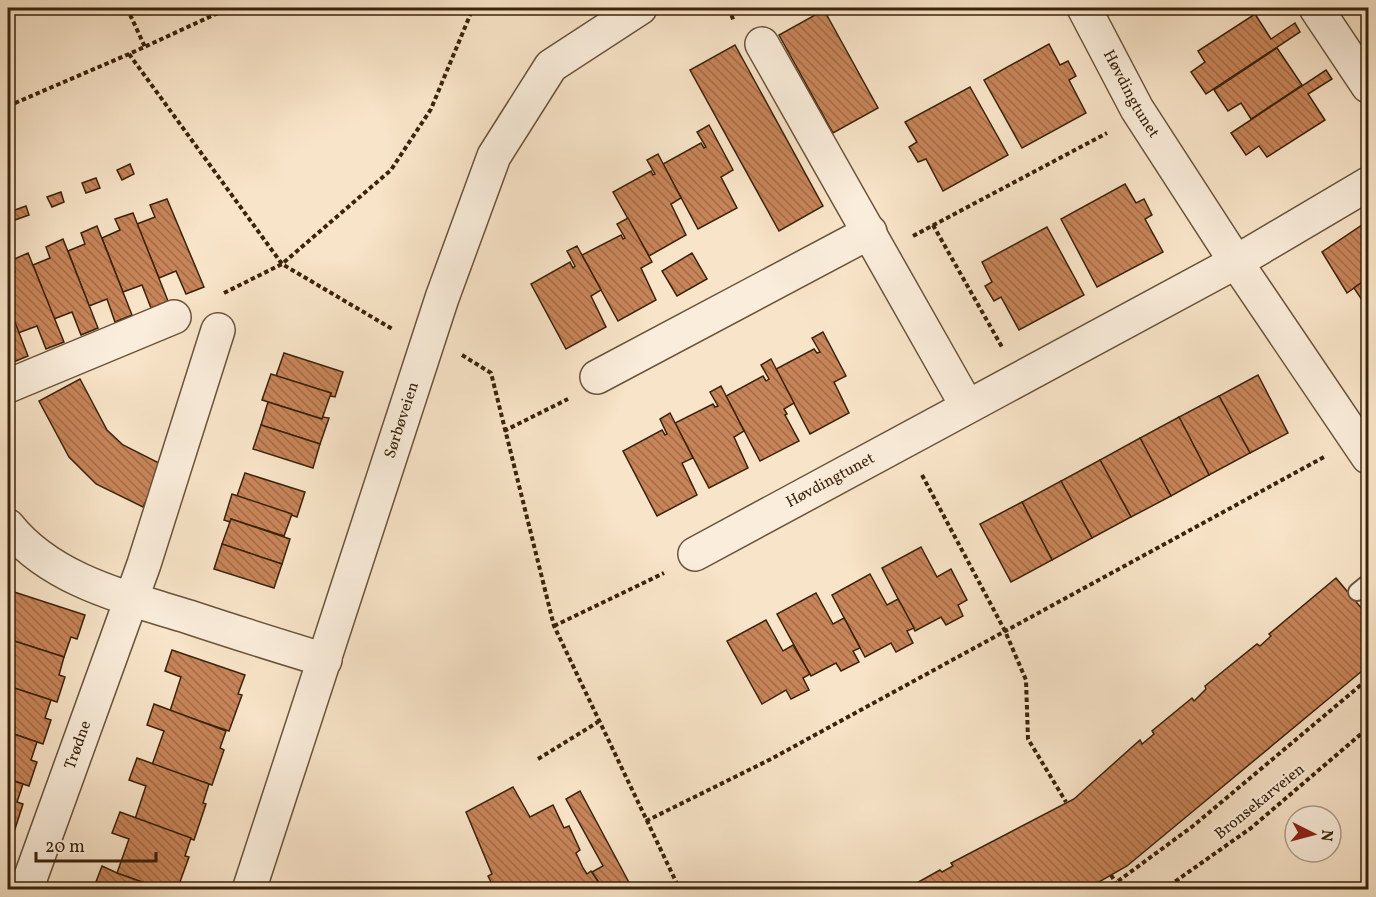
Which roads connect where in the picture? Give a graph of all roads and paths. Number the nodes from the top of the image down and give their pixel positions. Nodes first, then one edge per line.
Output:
1 (127, 8) edge
2 (229, 8) edge
3 (473, 8) edge
4 (640, 8) edge
5 (1316, 8) edge
6 (1088, 10) edge
7 (762, 44) dead end
8 (145, 47) junction
9 (129, 54) junction
10 (1368, 86) edge
11 (8, 106) edge
12 (1108, 132) dead end
13 (1368, 184) edge
14 (933, 225) junction
15 (876, 243) junction
16 (1236, 262) junction
17 (282, 264) junction
18 (174, 317) joint
19 (218, 330) dead end
20 (397, 332) dead end
21 (1005, 351) dead end
22 (461, 354) dead end
23 (597, 377) joint
24 (8, 386) edge
25 (967, 406) junction
26 (504, 431) junction
27 (903, 440) junction
28 (1363, 448) edge
29 (8, 526) edge
30 (695, 554) joint
31 (130, 599) junction
32 (554, 626) junction
33 (1005, 631) junction
34 (325, 660) junction
35 (1368, 679) edge
36 (598, 722) junction
37 (1368, 728) edge
38 (538, 759) dead end
39 (1066, 802) dead end
40 (646, 821) junction
41 (1111, 875) dead end
42 (1116, 884) junction
43 (26, 890) edge
44 (249, 890) edge
45 (680, 890) edge
46 (1106, 890) edge
47 (1120, 890) edge
48 (1163, 890) edge

1 - 8 path
2 - 8 path
3 - 17 path
4 - 34 street, Sørbøveien
5 - 10 street
6 - 16 street, Høvdingtunet
7 - 15 street
8 - 9 path
9 - 11 path
9 - 17 path
12 - 14 path
13 - 16 street
14 - 15 path
14 - 21 path
15 - 23 street
15 - 25 street
16 - 25 street, Høvdingtunet
16 - 28 street, Høvdingtunet
17 - 18 path
17 - 20 path
18 - 24 street
19 - 31 street, Trødne
22 - 26 path
23 - 26 path
25 - 27 street, Høvdingtunet
26 - 32 path
27 - 30 street, Høvdingtunet
27 - 33 path
28 - 33 path
29 - 31 street
30 - 32 path
31 - 34 street
31 - 43 street, Trødne
32 - 36 path
33 - 39 path
33 - 40 path
34 - 44 street, Sørbøveien
35 - 42 path
36 - 38 path
36 - 40 path
37 - 48 path, Bronsekarveien
40 - 45 path
41 - 42 path
42 - 46 path
42 - 47 path

